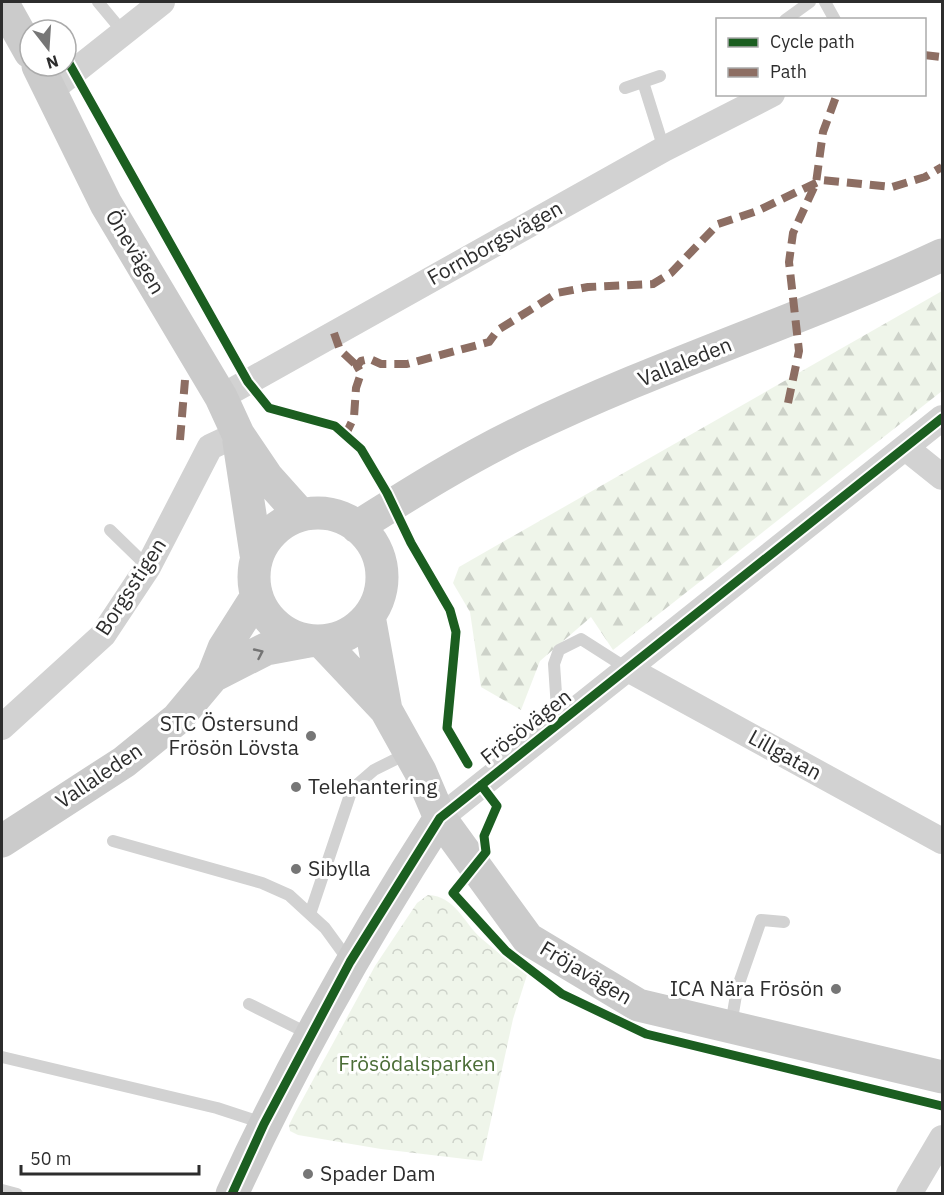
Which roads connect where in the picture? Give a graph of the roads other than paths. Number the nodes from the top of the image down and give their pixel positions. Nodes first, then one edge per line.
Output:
1 (2, 2) edge
2 (98, 2) edge
3 (162, 2) edge
4 (810, 2) edge
5 (825, 2) edge
6 (788, 18) edge
7 (834, 18) edge
8 (18, 31) edge
9 (123, 32) junction
10 (78, 58) edge
11 (660, 76) dead end
12 (44, 78) edge
13 (643, 82) junction
14 (625, 88) dead end
15 (768, 96) edge
16 (664, 150) junction
17 (942, 255) edge
18 (221, 397) junction
19 (942, 418) edge
20 (238, 434) junction
21 (907, 448) junction
22 (942, 477) edge
23 (433, 480) junction
24 (301, 515) junction
25 (357, 527) junction
26 (110, 530) dead end
27 (256, 554) junction
28 (378, 554) junction
29 (148, 567) junction
30 (257, 596) junction
31 (369, 616) junction
32 (315, 641) junction
33 (628, 669) junction
34 (213, 676) junction
35 (386, 710) junction
36 (558, 725) junction
37 (2, 727) edge
38 (409, 753) junction
39 (440, 818) junction
40 (2, 841) edge
41 (113, 841) dead end
42 (942, 841) edge
43 (310, 914) junction
44 (784, 922) dead end
45 (350, 962) junction
46 (249, 1004) dead end
47 (731, 1027) junction
48 (310, 1034) junction
49 (2, 1057) edge
50 (942, 1077) edge
51 (264, 1124) junction
52 (942, 1138) edge
53 (2, 1190) edge
54 (17, 1194) edge
55 (232, 1194) edge
56 (909, 1194) edge

1 - 8 street
2 - 9 lane
3 - 9 street
4 - 6 lane
5 - 7 lane
9 - 10 street
11 - 13 lane
12 - 18 street, Önevägen
13 - 14 lane
13 - 16 lane
15 - 16 street, Fornborgsvägen
16 - 18 street, Fornborgsvägen
17 - 23 street, Vallaleden
18 - 20 street, Önevägen
19 - 21 street, Frösövägen
20 - 24 street, Önevägen
20 - 27 street, Önevägen
20 - 29 street, Borgsstigen
21 - 22 street
21 - 33 street, Frösövägen
23 - 25 street, Vallaleden
23 - 28 street, Vallaleden
24 - 25 street
24 - 27 street
25 - 28 street
26 - 29 lane
27 - 30 street
28 - 31 street
29 - 37 street, Borgsstigen
30 - 32 street
30 - 34 street, Vallaleden
31 - 32 street
31 - 35 street, Fröjavägen
34 -> 32 street, Vallaleden
32 - 35 street, Fröjavägen
33 - 36 street, Frösövägen
33 - 36 lane
33 - 42 street, Lillgatan
34 - 40 street, Vallaleden
35 - 38 street, Fröjavägen
36 - 39 street, Frösövägen
38 - 39 street, Fröjavägen
38 - 43 lane
39 - 45 street, Frösövägen
39 - 47 street, Fröjavägen
41 - 43 lane
43 - 45 lane
44 - 47 lane
45 - 48 street, Frösövägen
46 - 48 lane
47 - 50 street, Fröjavägen
48 - 51 street, Frösövägen
49 - 51 lane
51 - 55 street, Frösövägen
52 - 56 street
53 - 54 lane

